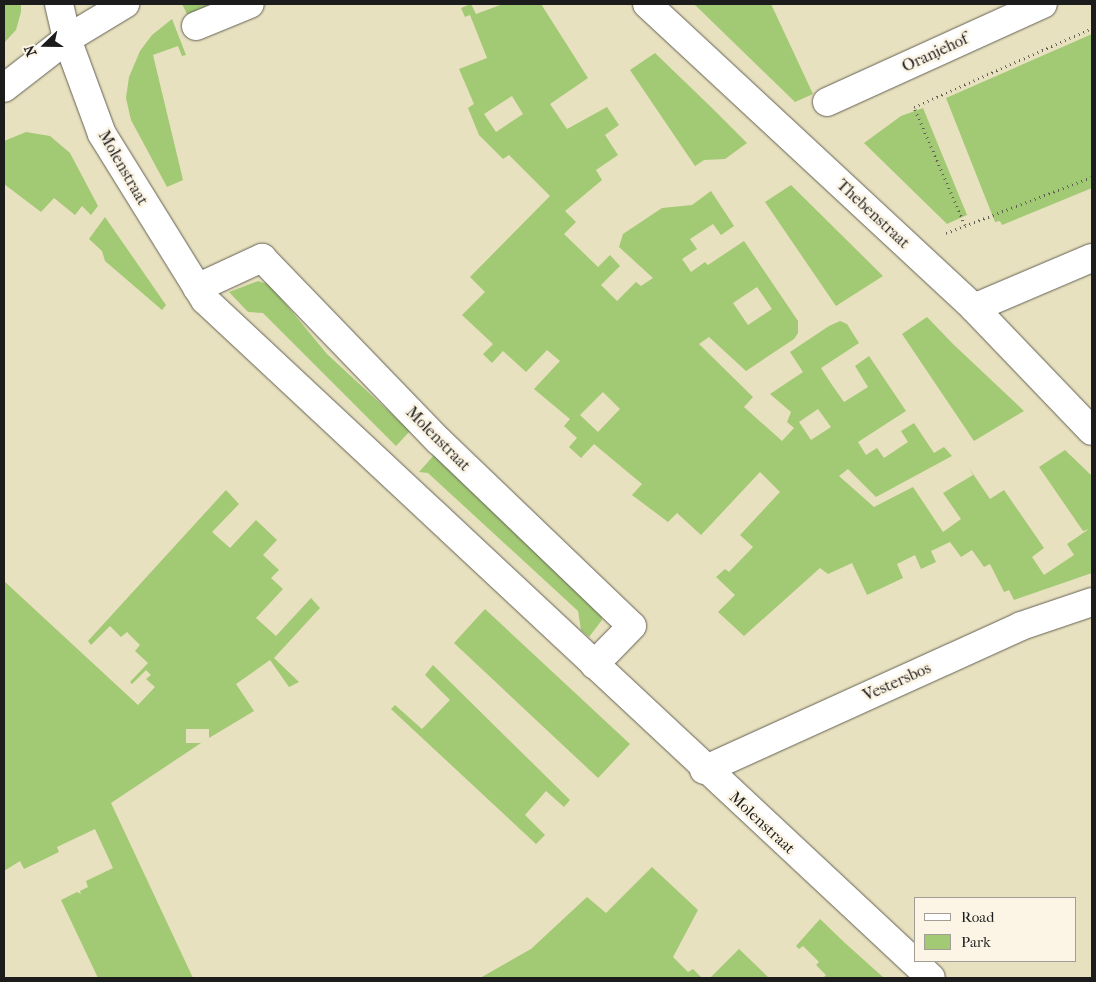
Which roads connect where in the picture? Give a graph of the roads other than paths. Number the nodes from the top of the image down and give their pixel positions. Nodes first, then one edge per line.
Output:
1 (59, 4) edge
2 (125, 4) edge
3 (250, 4) edge
4 (647, 4) edge
5 (1043, 4) edge
6 (196, 26) dead end
7 (67, 39) junction
8 (4, 88) edge
9 (827, 102) dead end
10 (1092, 258) edge
11 (197, 288) junction
12 (974, 308) junction
13 (1092, 431) edge
14 (1092, 602) edge
15 (594, 665) junction
16 (704, 770) junction
17 (931, 978) edge

1 - 7 street, Molenstraat
2 - 7 street
3 - 6 street
4 - 12 street, Thebenstraat
5 - 9 street, Oranjehof
7 - 8 street
7 - 11 street, Molenstraat
10 - 12 street
11 - 15 street, Molenstraat
11 - 15 street, Molenstraat
12 - 13 street, Thebenstraat
14 - 16 street, Vestersbos
15 - 16 street, Molenstraat
16 - 17 street, Molenstraat

